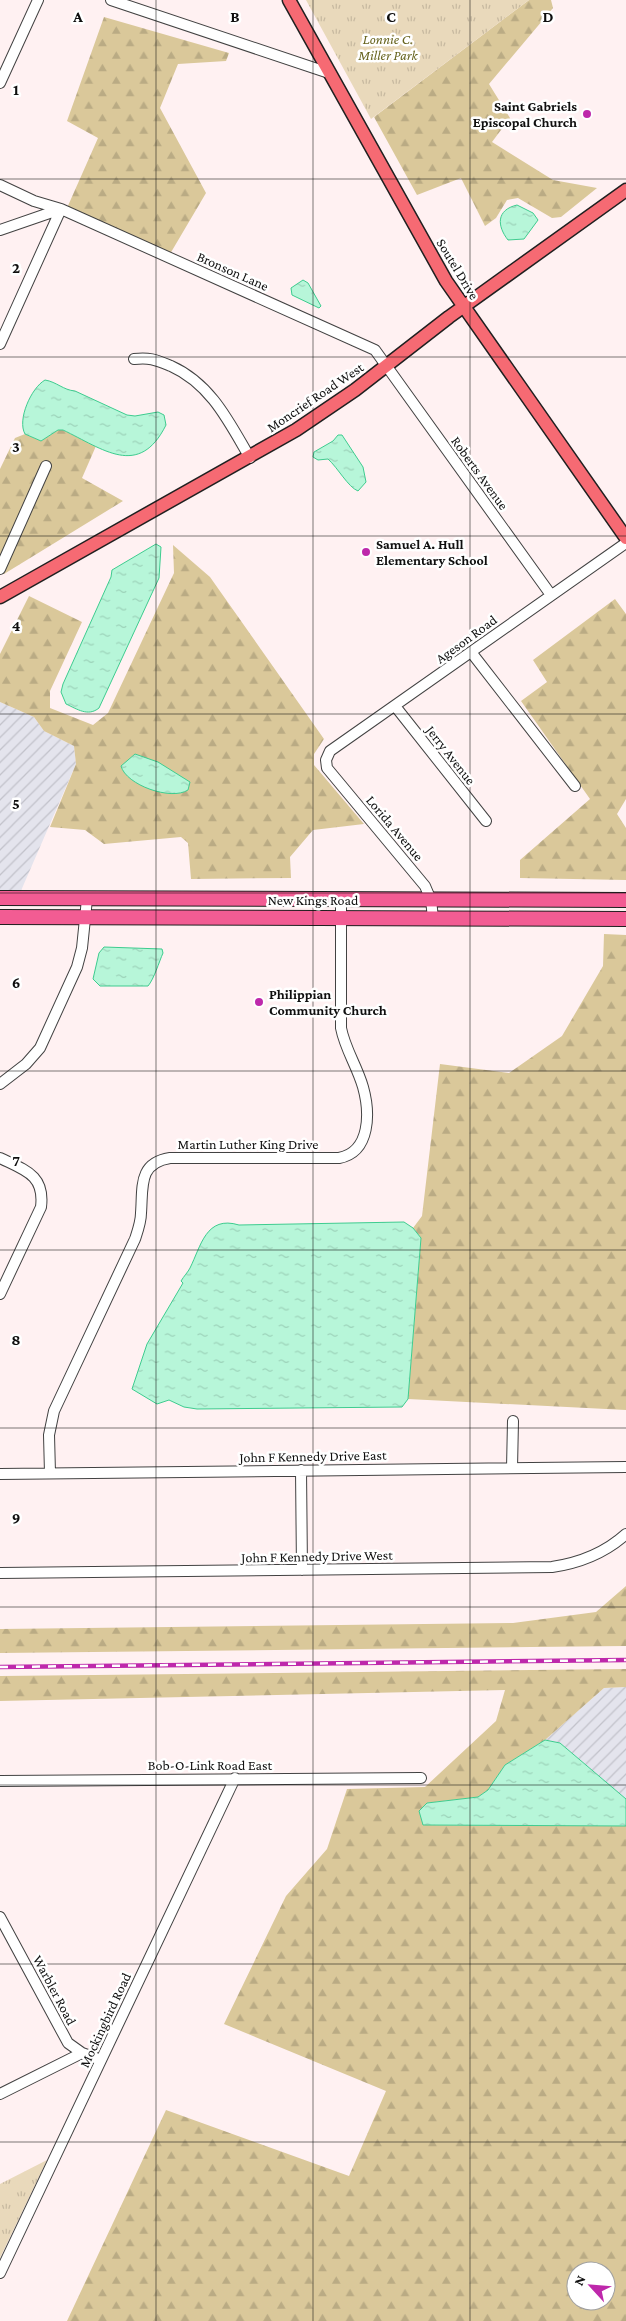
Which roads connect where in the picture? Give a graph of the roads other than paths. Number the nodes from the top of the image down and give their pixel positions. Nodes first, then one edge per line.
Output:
1 (38, 0) edge
2 (111, 0) edge
3 (289, 0) edge
4 (329, 73) junction
5 (0, 83) edge
6 (0, 185) edge
7 (626, 190) edge
8 (61, 210) junction
9 (0, 230) edge
10 (463, 307) junction
11 (2, 334) edge
12 (0, 344) edge
13 (134, 359) dead end
14 (386, 366) junction
15 (250, 458) junction
16 (46, 466) dead end
17 (626, 538) edge
18 (626, 543) edge
19 (0, 569) edge
20 (552, 595) junction
21 (0, 597) edge
22 (471, 652) junction
23 (395, 706) junction
24 (326, 760) joint
25 (575, 786) dead end
26 (486, 821) dead end
27 (0, 898) edge
28 (87, 899) junction
29 (341, 900) junction
30 (431, 900) junction
31 (626, 900) edge
32 (85, 917) junction
33 (0, 918) edge
34 (340, 918) junction
35 (433, 918) junction
36 (626, 919) edge
37 (0, 1084) edge
38 (0, 1158) edge
39 (0, 1294) edge
40 (513, 1422) dead end
41 (626, 1467) edge
42 (512, 1468) junction
43 (301, 1470) junction
44 (50, 1473) junction
45 (0, 1474) edge
46 (626, 1534) edge
47 (302, 1570) junction
48 (0, 1573) edge
49 (235, 1778) junction
50 (421, 1778) dead end
51 (0, 1781) edge
52 (0, 1917) edge
53 (82, 2053) junction
54 (101, 2060) junction
55 (0, 2094) edge
56 (0, 2273) edge

1 - 5 street
2 - 4 street
3 - 4 main road, Soutel Drive
4 - 10 main road, Soutel Drive
6 - 8 street, Bronson Lane
7 - 10 main road, Moncrief Road West
8 - 9 street
8 - 11 street
8 - 14 street, Bronson Lane
10 - 14 main road, Moncrief Road West
10 - 17 main road, Soutel Drive
11 - 12 street
13 - 15 street
14 - 15 main road, Moncrief Road West
14 - 20 street, Roberts Avenue
15 - 21 main road, Moncrief Road West
16 - 19 street
18 - 20 street, Ageson Road
20 - 22 street, Ageson Road
22 - 23 street, Ageson Road
22 - 25 street
23 - 24 street, Ageson Road
23 - 26 street, Jerry Avenue
24 - 30 street, Lorida Avenue
27 - 28 highway, New Kings Road
28 - 29 highway, New Kings Road
28 - 32 street
29 - 30 highway, New Kings Road
29 - 34 street, Martin Luther King Drive
30 - 31 highway, New Kings Road
30 - 35 street, Lorida Avenue
32 - 33 highway, New Kings Road
32 - 34 highway, New Kings Road
32 - 37 street
34 - 35 highway, New Kings Road
34 - 44 street, Martin Luther King Drive
35 - 36 highway, New Kings Road
38 - 39 street
40 - 42 street
41 - 42 street, John F Kennedy Drive East
42 - 43 street, John F Kennedy Drive East
43 - 44 street, John F Kennedy Drive East
43 - 47 street
44 - 45 street, John F Kennedy Drive East
46 - 47 street, John F Kennedy Drive West
47 - 48 street, John F Kennedy Drive West
49 - 50 street, Bob-O-Link Road East
49 - 51 street, Bob-O-Link Road East
49 - 54 street, Mockingbird Road
52 - 53 street, Warbler Road
53 - 54 street, Warbler Road
53 - 55 street
54 - 56 street, Mockingbird Road

